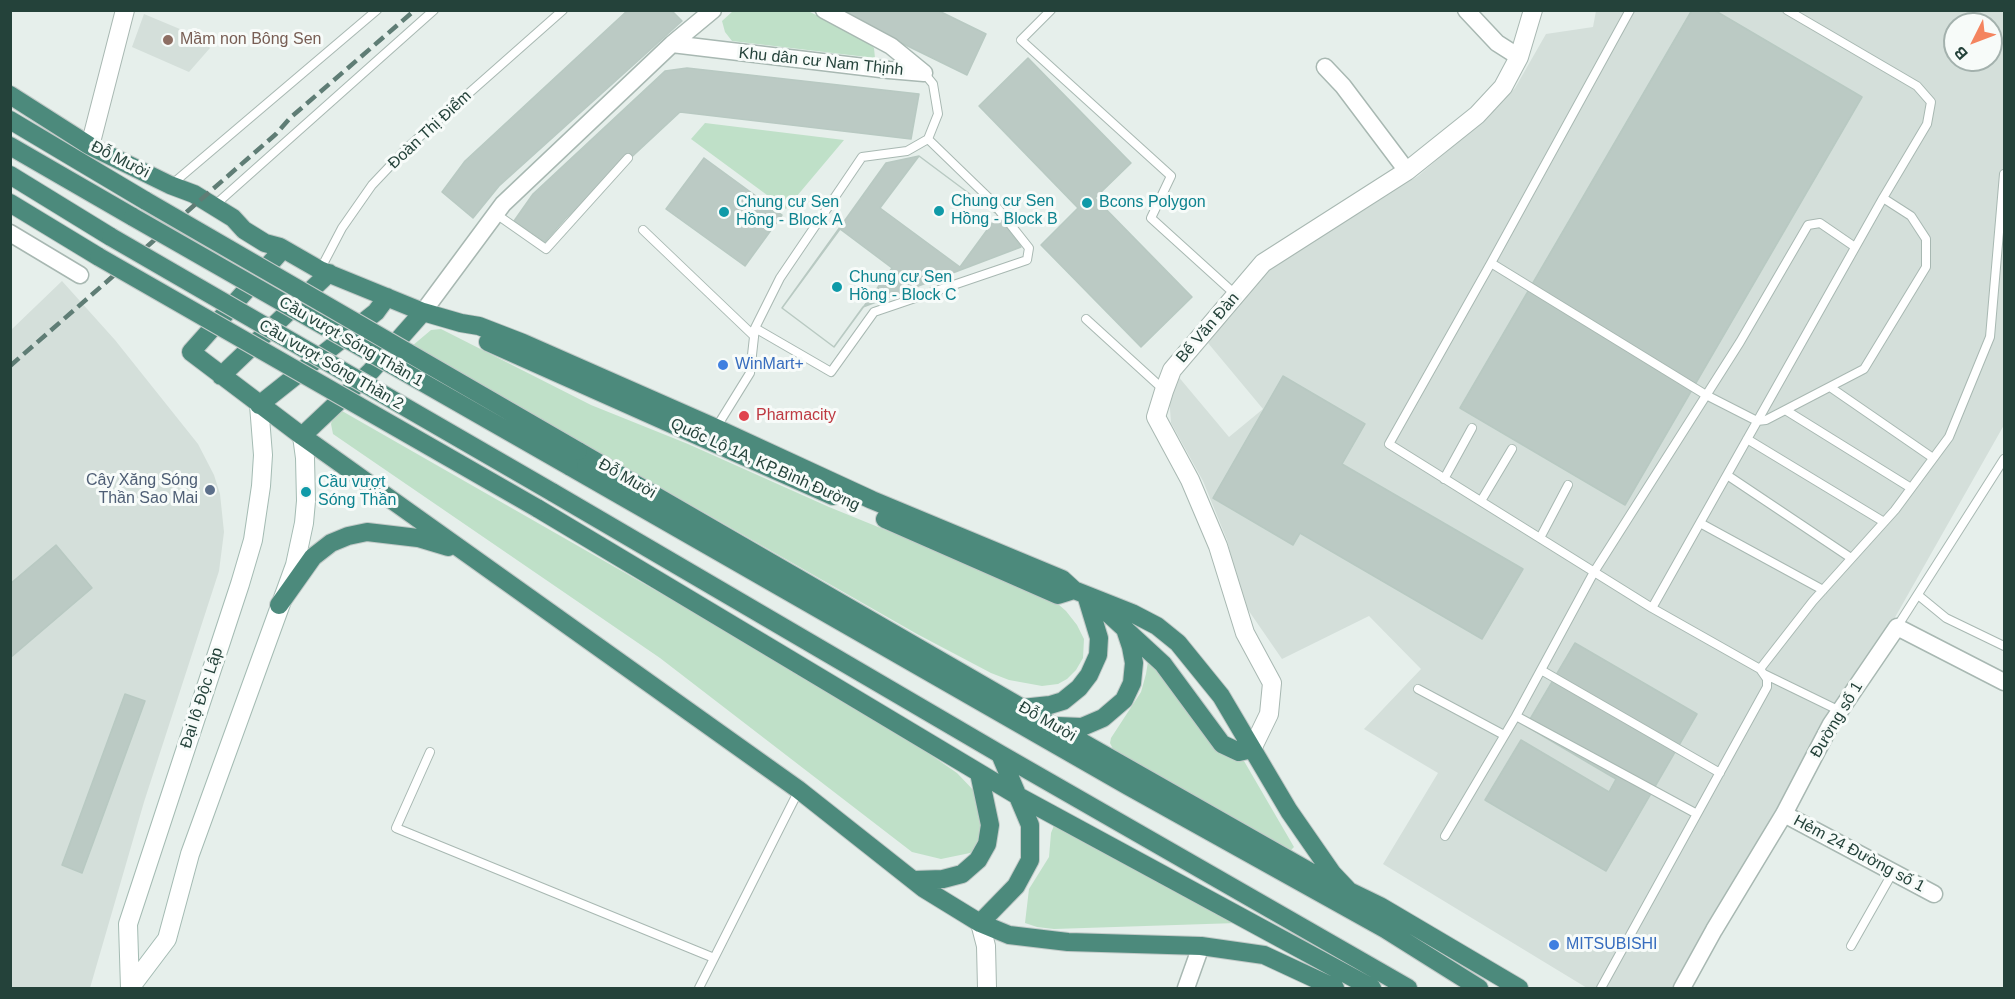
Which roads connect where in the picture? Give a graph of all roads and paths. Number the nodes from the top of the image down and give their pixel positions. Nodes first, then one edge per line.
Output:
1 (124, 10) edge
2 (377, 10) edge
3 (434, 10) edge
4 (563, 10) edge
5 (713, 10) edge
6 (824, 10) edge
7 (1051, 10) edge
8 (1466, 10) edge
9 (1533, 10) edge
10 (1630, 10) edge
11 (1787, 10) edge
12 (672, 44) junction
13 (1519, 57) junction
14 (1326, 67) dead end
15 (924, 72) junction
16 (10, 95) edge
17 (10, 120) edge
18 (927, 139) junction
19 (10, 146) edge
20 (90, 146) junction
21 (628, 158) dead end
22 (1407, 171) junction
23 (2004, 174) edge
24 (10, 175) edge
25 (170, 185) junction
26 (1882, 198) junction
27 (146, 201) joint
28 (10, 203) edge
29 (215, 206) junction
30 (496, 213) junction
31 (643, 231) dead end
32 (10, 233) edge
33 (1855, 247) junction
34 (281, 248) junction
35 (1491, 263) junction
36 (325, 272) junction
37 (80, 275) dead end
38 (1236, 295) junction
39 (387, 297) junction
40 (423, 312) junction
41 (1086, 319) dead end
42 (461, 323) junction
43 (755, 332) junction
44 (221, 376) junction
45 (1830, 387) junction
46 (1164, 391) junction
47 (1706, 395) junction
48 (259, 405) junction
49 (1787, 411) junction
50 (1757, 421) junction
51 (716, 428) junction
52 (1472, 428) dead end
53 (302, 436) junction
54 (1747, 439) junction
55 (1512, 449) dead end
56 (573, 458) junction
57 (1933, 458) junction
58 (2003, 465) edge
59 (1727, 475) junction
60 (1444, 479) junction
61 (1568, 485) dead end
62 (1911, 488) junction
63 (1481, 501) junction
64 (1884, 522) junction
65 (1700, 523) junction
66 (1540, 538) junction
67 (466, 553) junction
68 (1851, 558) junction
69 (1594, 572) junction
70 (1823, 590) junction
71 (1080, 593) junction
72 (1918, 595) junction
73 (279, 605) junction
74 (1652, 608) junction
75 (1897, 627) junction
76 (1124, 628) junction
77 (2004, 646) edge
78 (1541, 670) junction
79 (1762, 671) junction
80 (2004, 682) edge
81 (1418, 689) dead end
82 (1022, 708) junction
83 (996, 710) junction
84 (1840, 711) junction
85 (1516, 716) junction
86 (1050, 724) junction
87 (1504, 735) junction
88 (1252, 749) junction
89 (430, 752) dead end
90 (1000, 754) junction
91 (979, 773) junction
92 (1720, 773) junction
93 (799, 790) junction
94 (1018, 796) junction
95 (1697, 814) junction
96 (1784, 814) junction
97 (1445, 836) dead end
98 (1893, 872) junction
99 (914, 880) junction
100 (1351, 892) junction
101 (1934, 894) dead end
102 (980, 923) junction
103 (1385, 929) junction
104 (1201, 946) junction
105 (1851, 946) dead end
106 (714, 958) junction
107 (130, 988) edge
108 (699, 988) edge
109 (987, 988) edge
110 (1186, 988) edge
111 (1335, 988) edge
112 (1372, 988) edge
113 (1408, 988) edge
114 (1479, 988) edge
115 (1519, 988) edge
116 (1601, 988) edge
117 (1682, 988) edge

1 - 20 main road
2 - 25 lane
3 - 29 lane
4 - 36 lane, Đoàn Thị Điểm
5 - 12 street
6 - 15 street, Khu dân cư Nam Thịnh
7 - 38 lane
8 - 13 street
9 - 13 main road, Bế Văn Đàn
10 - 35 lane
11 - 26 lane
12 - 15 street, Khu dân cư Nam Thịnh
12 - 30 street
13 - 22 main road, Bế Văn Đàn
14 - 22 street
15 - 18 lane
16 - 20 highway, Đỗ Mười
17 - 27 highway, Đỗ Mười
18 - 43 lane
18 - 43 lane
19 - 56 highway, Cầu vượt Sóng Thần 1, bridge
20 - 25 highway, Đỗ Mười
21 - 30 lane
22 - 38 main road, Bế Văn Đàn
23 - 57 lane
24 - 90 highway, Cầu vượt Sóng Thần 2, bridge
25 - 29 highway, Đỗ Mười
26 - 33 lane
26 - 45 lane
27 - 56 highway, Cầu vượt Sóng Thần 1, bridge
28 - 91 highway, Cầu vượt Sóng Thần 2, bridge
29 - 34 highway, Đỗ Mười
30 - 40 street
31 - 43 lane
32 - 37 street
33 - 47 lane
33 - 50 lane
34 - 36 highway, Đỗ Mười
34 - 44 highway
35 - 47 lane
35 - 60 lane
36 - 39 highway, Đỗ Mười
36 - 44 highway
38 - 46 main road, Bế Văn Đàn
39 - 40 highway, Đỗ Mười
39 - 48 highway
40 - 42 highway, Đỗ Mười
40 - 53 highway
41 - 46 lane
42 - 51 highway, Đỗ Mười
42 - 71 highway, Quốc Lộ 1A, KP.Bình Đường
43 - 51 lane
44 - 48 highway
45 - 49 lane
45 - 57 lane
46 - 88 main road, Bế Văn Đàn
47 - 50 lane
47 - 69 lane
48 - 53 highway
48 - 107 main road, Đại lộ Độc Lập
49 - 50 lane
49 - 62 lane
50 - 54 lane
51 - 71 highway, Đỗ Mười
52 - 60 lane
53 - 67 highway
53 - 73 main road, Đại lộ Độc Lập
54 - 59 lane
54 - 64 lane
55 - 63 lane
56 - 82 highway, Đỗ Mười
56 - 83 highway, Đỗ Mười
57 - 62 lane
58 - 72 lane, Đường số 1
59 - 65 lane
59 - 68 lane
60 - 63 lane
61 - 66 lane
62 - 64 lane
63 - 66 lane
64 - 68 lane
65 - 70 lane
65 - 74 lane
66 - 69 lane
67 - 73 highway
67 - 93 highway
68 - 70 lane
69 - 74 lane
69 - 78 lane
70 - 79 lane
71 - 76 highway
71 - 82 highway
71 - 88 highway
72 - 75 lane, Đường số 1
72 - 77 lane
73 - 107 main road, Đại lộ Độc Lập
74 - 79 lane
75 - 80 street
75 - 84 street, Đường số 1
76 - 86 highway
76 - 88 highway
78 - 85 lane
78 - 92 lane
79 - 84 lane
79 - 92 lane
81 - 87 lane
82 - 86 highway, Đỗ Mười
83 - 86 highway
83 - 103 highway, Đỗ Mười
84 - 96 street, Đường số 1
85 - 87 lane
85 - 95 lane
86 - 100 highway, Đỗ Mười
87 - 97 lane
88 - 100 highway
89 - 106 lane
90 - 94 highway
90 - 113 highway
91 - 94 highway
91 - 99 highway
92 - 95 lane
93 - 99 highway
93 - 106 lane
94 - 102 highway
94 - 112 highway
95 - 116 lane
96 - 98 street, Hẻm 24 Đường số 1
96 - 117 street, Đường số 1
98 - 101 street, Hẻm 24 Đường số 1
98 - 105 lane
99 - 102 highway
100 - 103 highway
100 - 115 highway, Đỗ Mười
102 - 104 highway
102 - 109 main road
103 - 114 highway, Đỗ Mười
104 - 110 street
104 - 111 highway
106 - 108 lane

